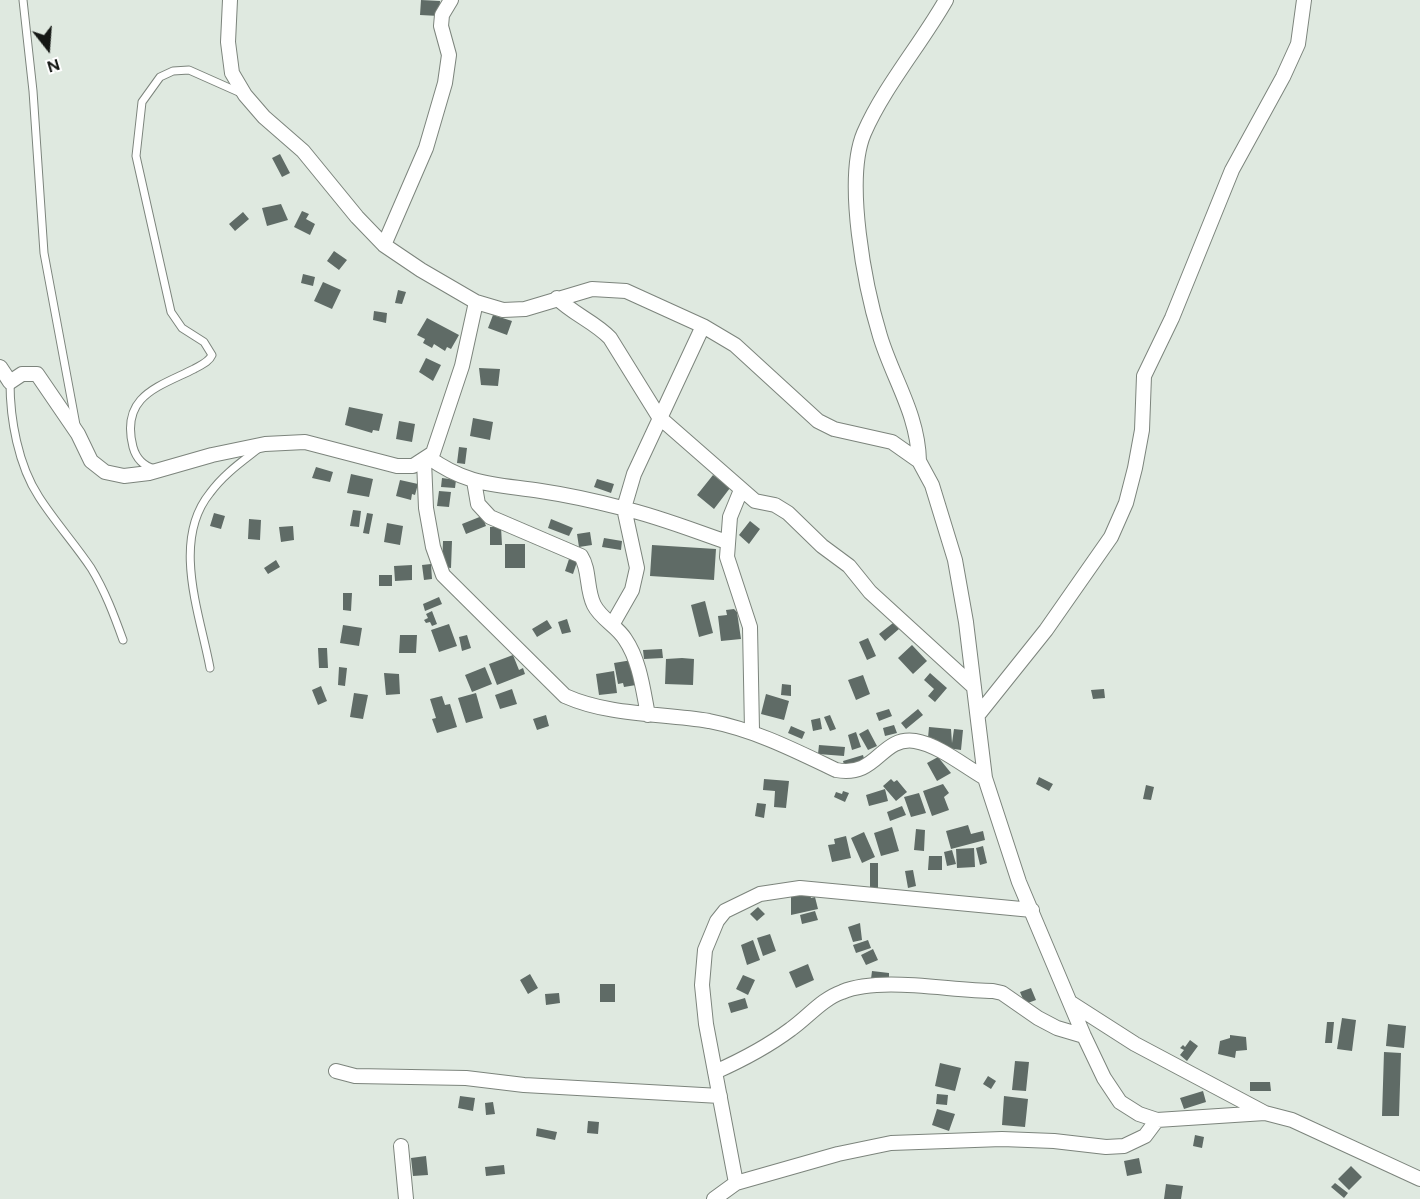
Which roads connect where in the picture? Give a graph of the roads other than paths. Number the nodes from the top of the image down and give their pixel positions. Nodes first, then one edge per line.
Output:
1 (23, 0) edge
2 (230, 0) edge
3 (451, 0) edge
4 (946, 0) edge
5 (1304, 0) edge
6 (245, 95) junction
7 (384, 245) junction
8 (557, 298) junction
9 (476, 302) junction
10 (703, 326) junction
11 (0, 368) edge
12 (10, 382) junction
13 (659, 417) junction
14 (78, 434) junction
15 (265, 444) junction
16 (426, 459) junction
17 (919, 461) junction
18 (160, 470) junction
19 (474, 481) junction
20 (741, 490) junction
21 (624, 508) junction
22 (727, 542) junction
23 (612, 625) junction
24 (123, 640) dead end
25 (210, 668) dead end
26 (974, 687) junction
27 (648, 715) junction
28 (978, 715) junction
29 (752, 730) junction
30 (985, 778) junction
31 (1032, 910) junction
32 (1071, 1003) junction
33 (1084, 1036) junction
34 (336, 1071) dead end
35 (715, 1072) junction
36 (720, 1096) junction
37 (1265, 1113) junction
38 (1157, 1120) junction
39 (401, 1146) dead end
40 (1420, 1179) edge
41 (736, 1184) junction
42 (406, 1199) edge
43 (714, 1199) edge

1 - 14 lane
2 - 6 street
3 - 7 street
4 - 17 street
5 - 28 street
6 - 7 street
6 - 18 lane
7 - 9 street
8 - 9 street
8 - 10 street
8 - 13 street
9 - 16 street
10 - 13 street
10 - 17 street
11 - 12 street
12 - 14 street
12 - 24 lane
13 - 20 street
13 - 21 street
14 - 18 street
15 - 16 street
15 - 18 street
15 - 25 lane
16 - 19 street
16 - 27 street
17 - 26 street
19 - 21 street
19 - 23 street
20 - 22 street
20 - 26 street
21 - 22 street
21 - 23 street
22 - 29 street
23 - 27 street
26 - 28 street
27 - 29 street
28 - 30 street
29 - 30 street
30 - 31 street
31 - 32 street
31 - 35 street
32 - 33 street
32 - 37 street
33 - 35 street
33 - 38 street
34 - 36 street
35 - 36 street
36 - 41 street
37 - 38 street
37 - 40 street
38 - 41 street
39 - 42 street
41 - 43 street

